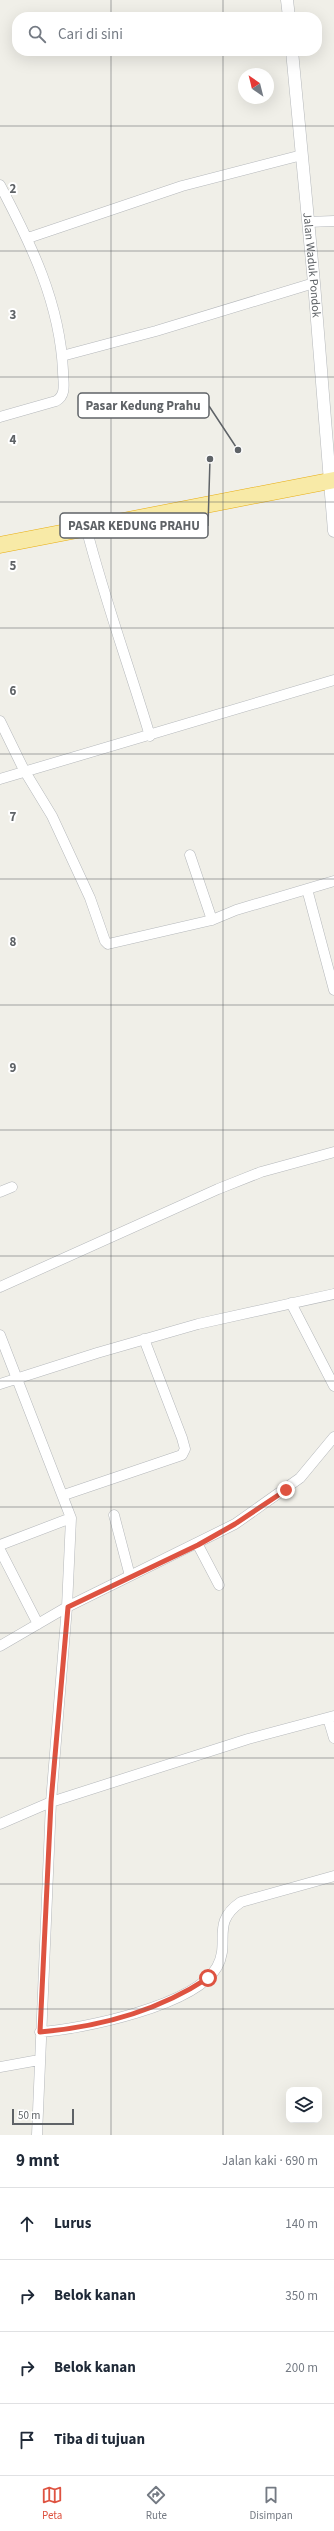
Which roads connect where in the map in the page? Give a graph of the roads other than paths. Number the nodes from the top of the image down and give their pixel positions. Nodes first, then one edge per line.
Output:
1 (287, 0) edge
2 (288, 12) edge
3 (292, 56) edge
4 (302, 155) junction
5 (0, 185) edge
6 (334, 221) edge
7 (308, 222) junction
8 (28, 238) junction
9 (314, 283) junction
10 (62, 356) junction
11 (0, 417) edge
12 (332, 480) edge
13 (86, 527) junction
14 (334, 531) edge
15 (0, 545) edge
16 (334, 680) edge
17 (0, 721) edge
18 (150, 736) junction
19 (24, 770) junction
20 (0, 779) edge
21 (190, 855) dead end
22 (334, 880) edge
23 (307, 889) junction
24 (212, 920) junction
25 (334, 990) edge
26 (334, 1152) edge
27 (12, 1187) dead end
28 (0, 1192) edge
29 (0, 1287) edge
30 (334, 1294) edge
31 (291, 1303) junction
32 (0, 1335) edge
33 (144, 1339) junction
34 (18, 1378) junction
35 (0, 1384) edge
36 (334, 1386) edge
37 (334, 1437) edge
38 (64, 1495) junction
39 (114, 1514) dead end
40 (71, 1518) junction
41 (0, 1545) edge
42 (198, 1545) junction
43 (0, 1550) edge
44 (130, 1576) junction
45 (219, 1585) dead end
46 (68, 1607) junction
47 (38, 1624) junction
48 (0, 1646) edge
49 (331, 1717) edge
50 (334, 1738) edge
51 (51, 1802) junction
52 (0, 1824) edge
53 (334, 1876) edge
54 (40, 2032) junction
55 (39, 2060) junction
56 (0, 2067) edge
57 (36, 2135) edge

1 - 2 street
3 - 4 street, Jalan Waduk Pondok
4 - 7 street, Jalan Waduk Pondok
4 - 8 street
5 - 8 street
6 - 7 street
7 - 9 street, Jalan Waduk Pondok
8 - 10 street
9 - 10 street
9 - 12 street, Jalan Waduk Pondok
10 - 11 street
12 - 13 highway
12 - 14 street, Jalan Waduk Pondok
13 - 15 highway
13 - 18 street
16 - 18 street
17 - 19 street
18 - 19 street
19 - 20 street
19 - 24 street
21 - 24 street
22 - 23 street
23 - 24 street
23 - 25 street
26 - 29 street
27 - 28 street
30 - 31 street
31 - 33 street
31 - 36 street
32 - 34 street
33 - 34 street
33 - 38 street
34 - 35 street
34 - 38 street
37 - 42 street
38 - 40 street
39 - 44 street
40 - 41 street
40 - 46 street
42 - 44 street
42 - 45 street
43 - 47 street
44 - 46 street
46 - 47 street
46 - 51 street
47 - 48 street
49 - 50 street
49 - 51 street
51 - 52 street
51 - 54 street
53 - 54 street
54 - 55 street
55 - 56 street
55 - 57 street

